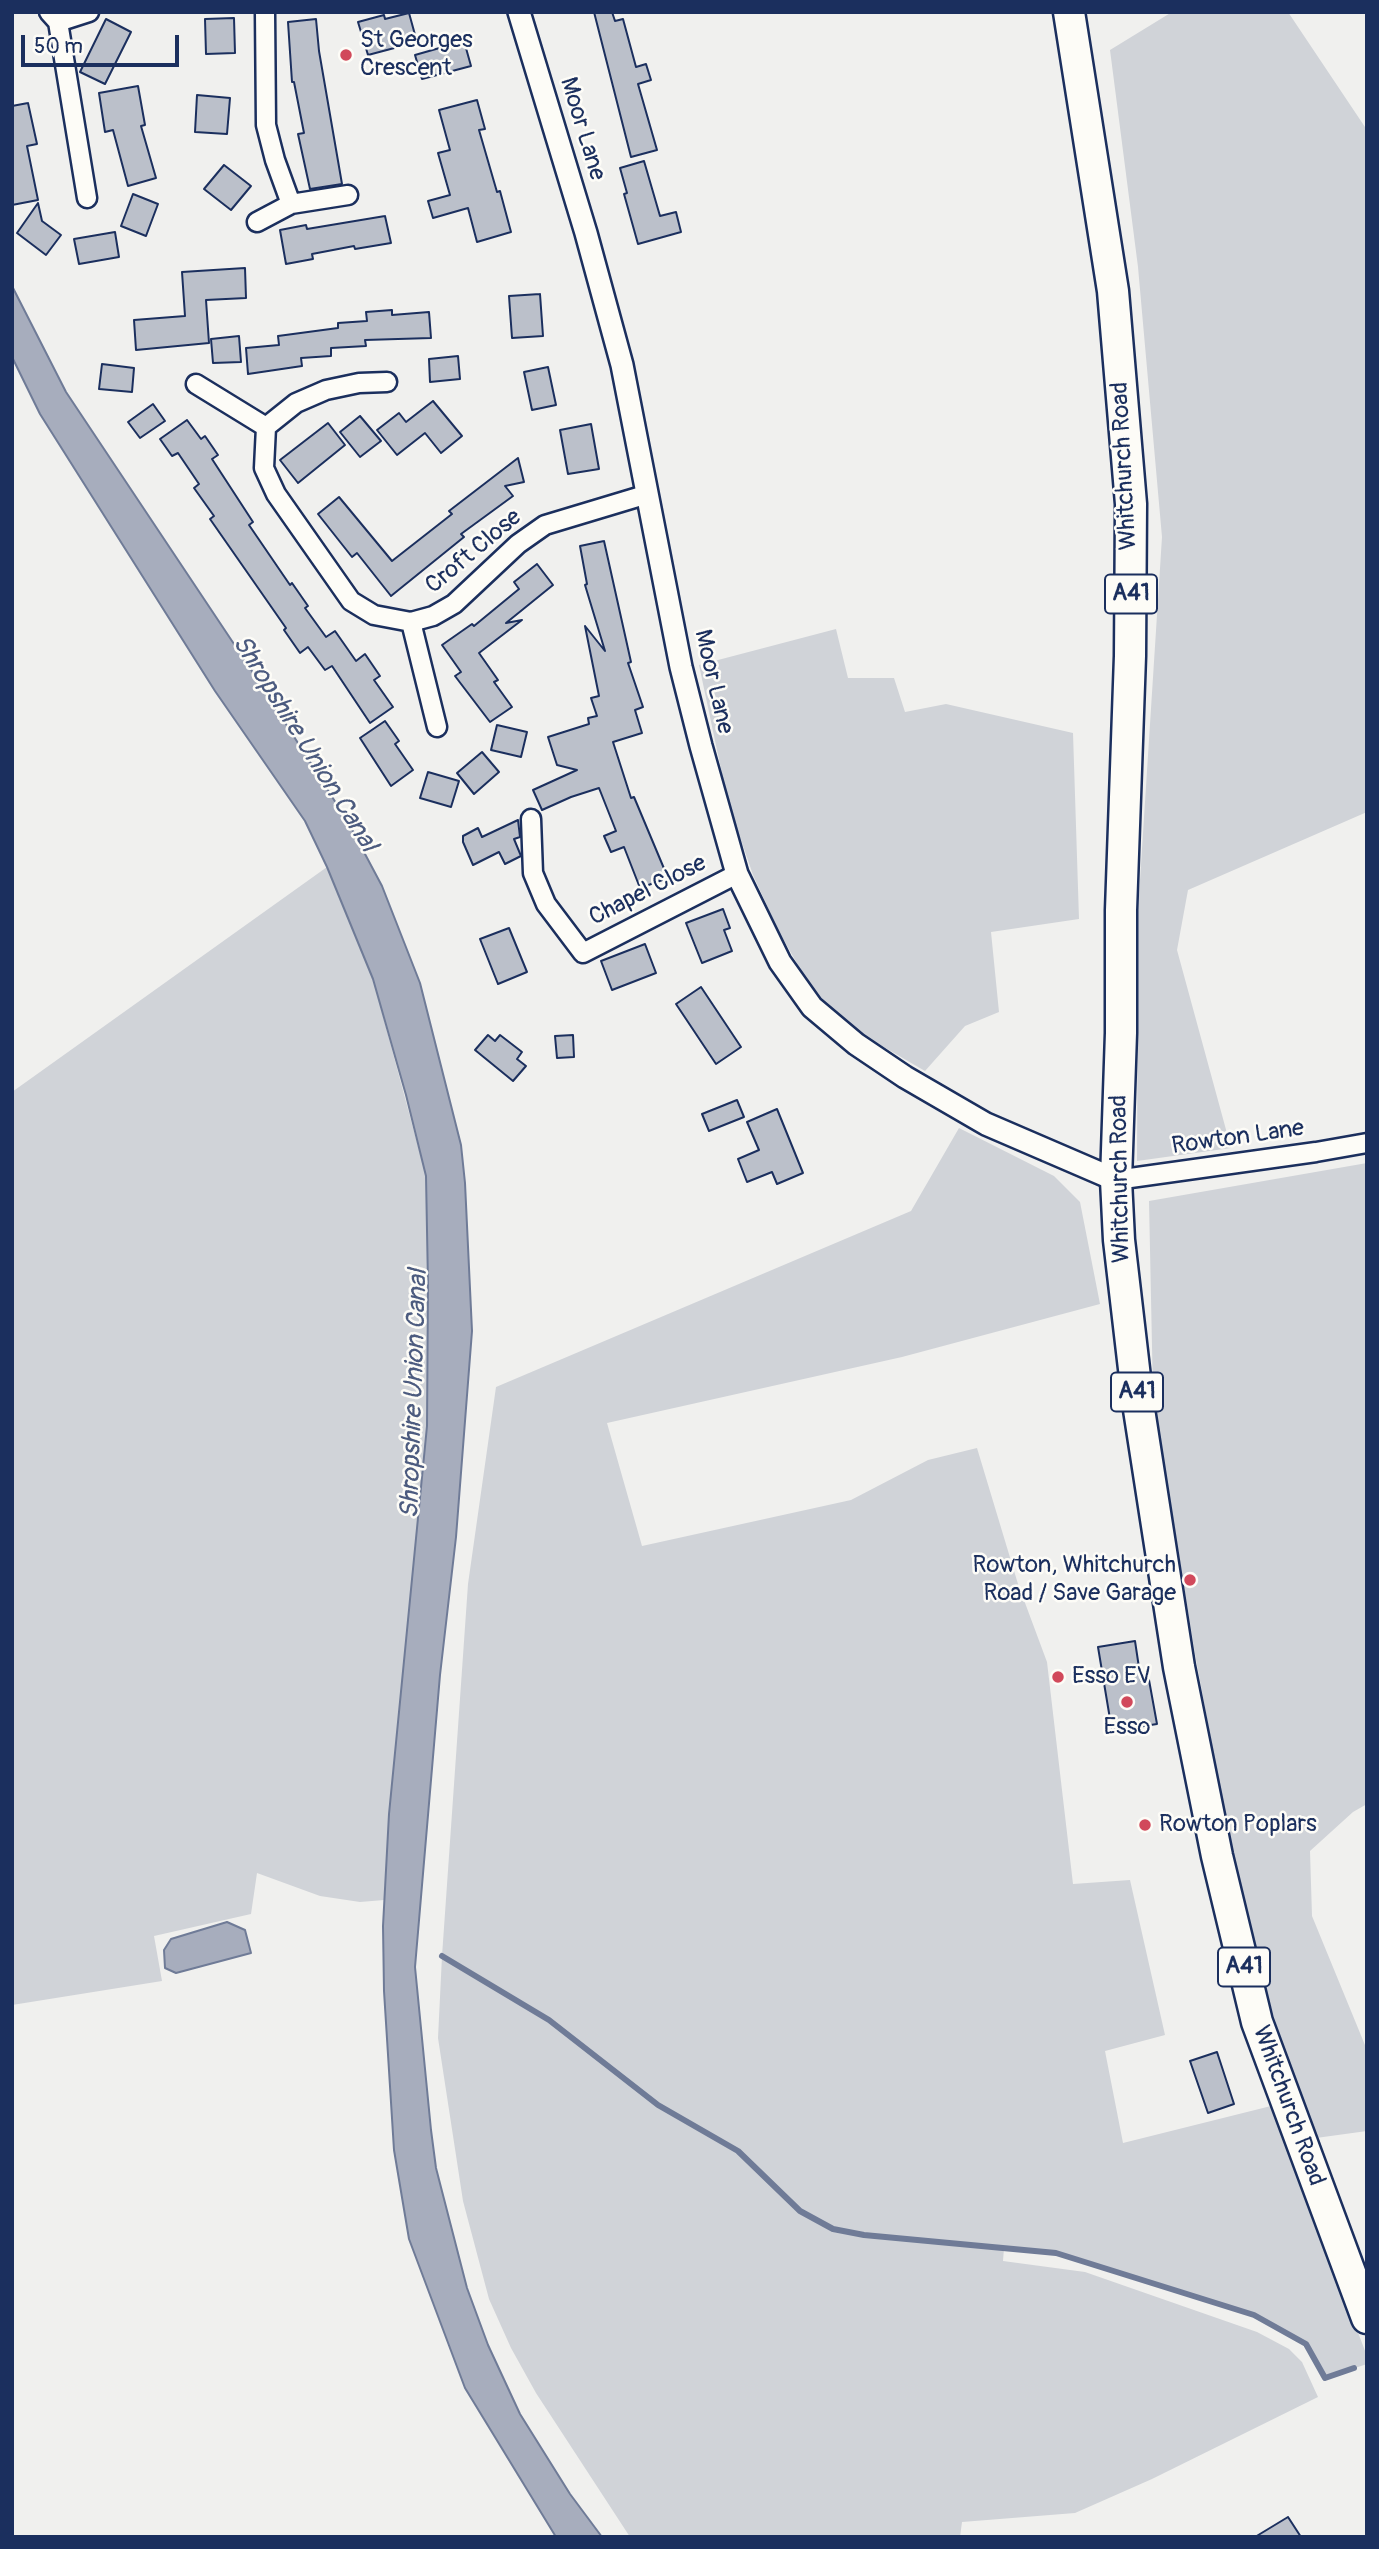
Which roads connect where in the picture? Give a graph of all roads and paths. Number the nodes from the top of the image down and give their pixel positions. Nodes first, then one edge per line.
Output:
1 (89, 12) edge
2 (265, 12) edge
3 (519, 12) edge
4 (1069, 12) edge
5 (54, 17) edge
6 (348, 195) dead end
7 (87, 198) dead end
8 (291, 204) junction
9 (257, 222) dead end
10 (387, 382) dead end
11 (196, 384) dead end
12 (266, 427) junction
13 (648, 494) junction
14 (411, 622) junction
15 (437, 727) dead end
16 (531, 819) dead end
17 (737, 874) junction
18 (1367, 1143) edge
19 (1116, 1180) junction
20 (1367, 2318) edge

1 - 5 street
2 - 8 street
3 - 13 street, Moor Lane
4 - 19 highway, Whitchurch Road / A41
5 - 7 street
6 - 8 street
8 - 9 street
10 - 12 street
11 - 12 street
12 - 14 street, Croft Close
13 - 14 street, Croft Close
13 - 17 street, Moor Lane
14 - 15 street, Croft Close
16 - 17 street, Chapel Close
17 - 19 street, Moor Lane
18 - 19 street, Rowton Lane
19 - 20 highway, Whitchurch Road / A41

